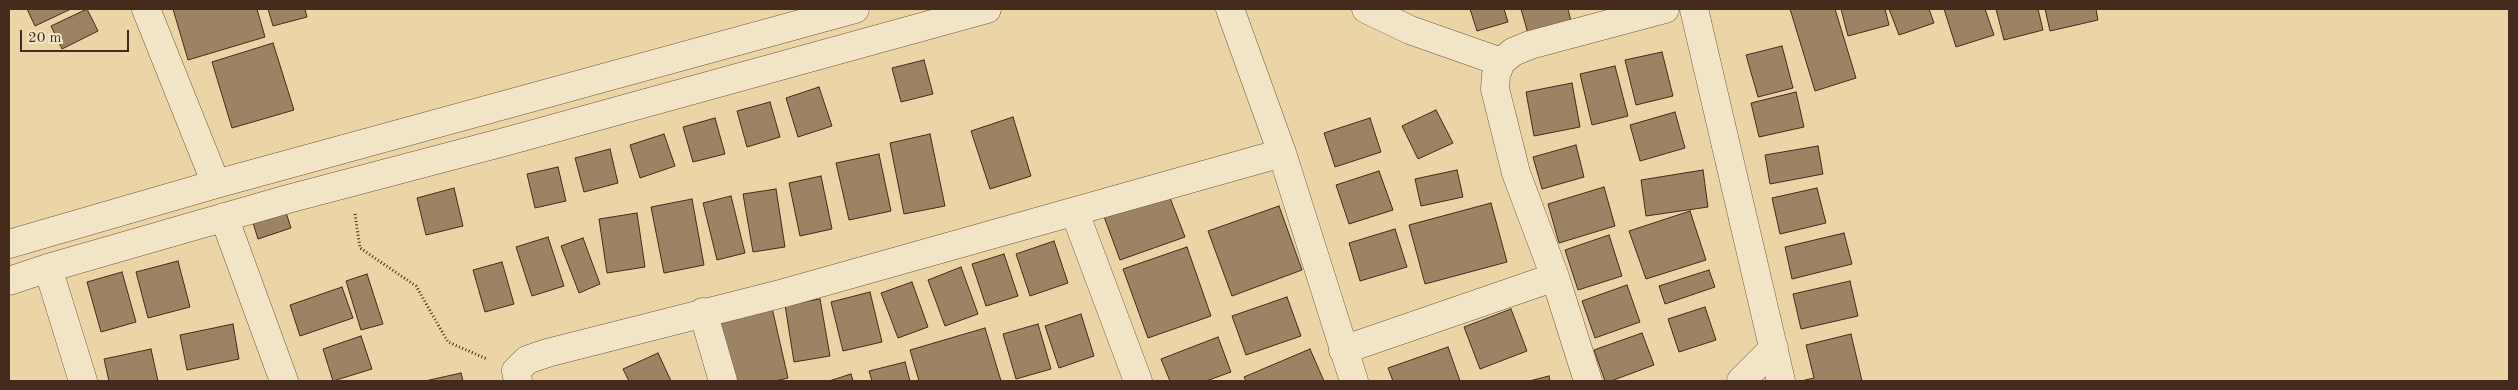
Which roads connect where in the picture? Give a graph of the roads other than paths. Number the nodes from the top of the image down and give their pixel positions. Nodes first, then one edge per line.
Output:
1 (146, 9) edge
2 (855, 9) edge
3 (987, 9) edge
4 (1230, 9) edge
5 (1366, 9) edge
6 (1665, 9) edge
7 (1694, 9) edge
8 (1501, 62) junction
9 (1282, 153) junction
10 (278, 167) junction
11 (216, 184) junction
12 (288, 199) junction
13 (1075, 213) junction
14 (224, 217) junction
15 (9, 244) edge
16 (48, 268) junction
17 (1555, 277) junction
18 (9, 281) edge
19 (703, 312) junction
20 (1774, 348) junction
21 (1344, 350) junction
22 (517, 376) edge
23 (83, 381) edge
24 (284, 381) edge
25 (722, 381) edge
26 (1138, 381) edge
27 (1354, 381) edge
28 (1588, 381) edge
29 (1741, 381) edge
30 (1781, 381) edge

1 - 11 street
2 - 10 street
3 - 12 street
4 - 9 street
5 - 8 street
6 - 8 street
7 - 20 street
8 - 17 street
9 - 13 street
9 - 21 street
10 - 11 street
10 - 12 street
11 - 15 street
12 - 14 street
13 - 19 street
13 - 26 street
14 - 16 street
14 - 24 street
16 - 18 street
16 - 23 street
17 - 21 street
17 - 28 street
19 - 22 street
19 - 25 street
20 - 29 street
20 - 30 street
21 - 27 street

